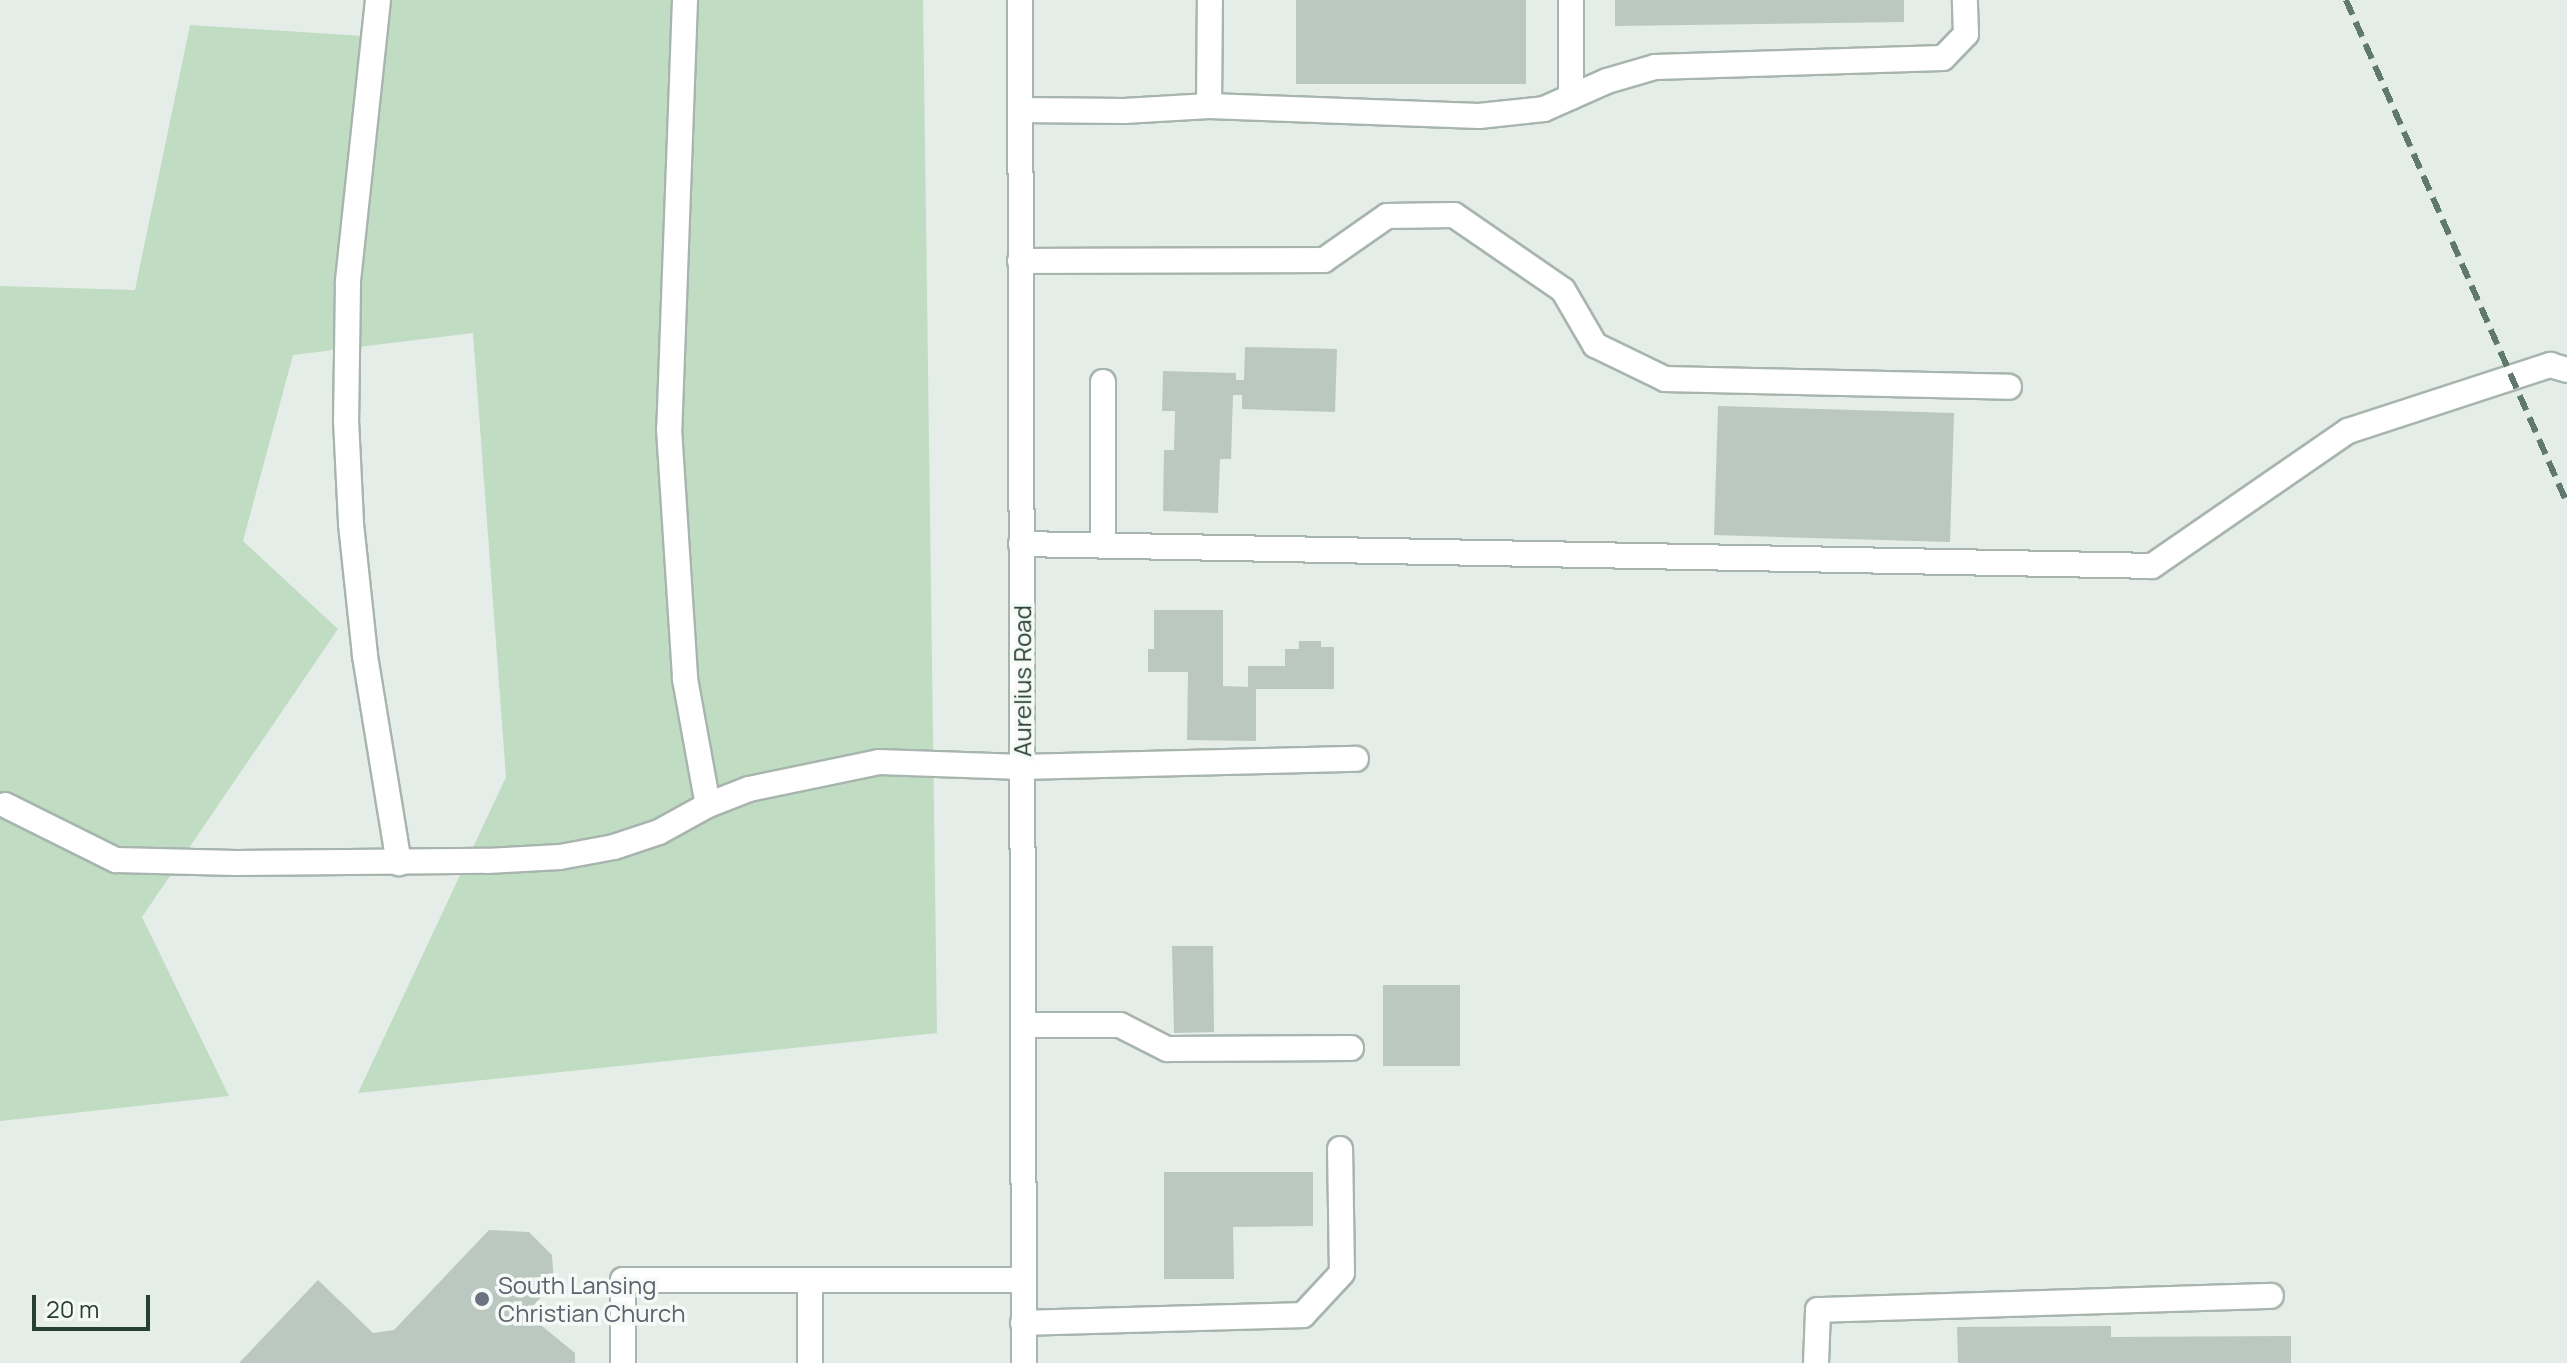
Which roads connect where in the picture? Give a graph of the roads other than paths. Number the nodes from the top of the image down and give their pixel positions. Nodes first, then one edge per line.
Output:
1 (378, 0) edge
2 (685, 0) edge
3 (1020, 0) edge
4 (1210, 0) edge
5 (1571, 0) edge
6 (1965, 0) edge
7 (1571, 97) junction
8 (1209, 106) junction
9 (1020, 110) junction
10 (1020, 261) junction
11 (2567, 370) edge
12 (1103, 382) dead end
13 (2009, 387) dead end
14 (1021, 544) junction
15 (1103, 546) junction
16 (1356, 759) dead end
17 (1022, 767) junction
18 (5, 805) dead end
19 (708, 805) junction
20 (399, 863) junction
21 (1023, 1025) junction
22 (1351, 1048) dead end
23 (1340, 1149) dead end
24 (810, 1280) junction
25 (1023, 1280) junction
26 (2271, 1296) dead end
27 (1023, 1323) junction
28 (623, 1363) edge
29 (810, 1363) edge
30 (1024, 1363) edge
31 (1816, 1363) edge

1 - 20 street
2 - 19 street
3 - 9 street, Aurelius Road
4 - 8 street
5 - 7 street
6 - 7 street
7 - 8 street
8 - 9 street
9 - 10 street, Aurelius Road
10 - 13 street
10 - 14 street, Aurelius Road
11 - 15 street
12 - 15 street
14 - 15 street
14 - 17 street, Aurelius Road
16 - 17 street
17 - 19 street
17 - 21 street, Aurelius Road
18 - 20 street
19 - 20 street
21 - 22 street
21 - 25 street, Aurelius Road
23 - 27 street
24 - 25 street
24 - 28 street
24 - 29 street
25 - 27 street, Aurelius Road
26 - 31 street
27 - 30 street, Aurelius Road

